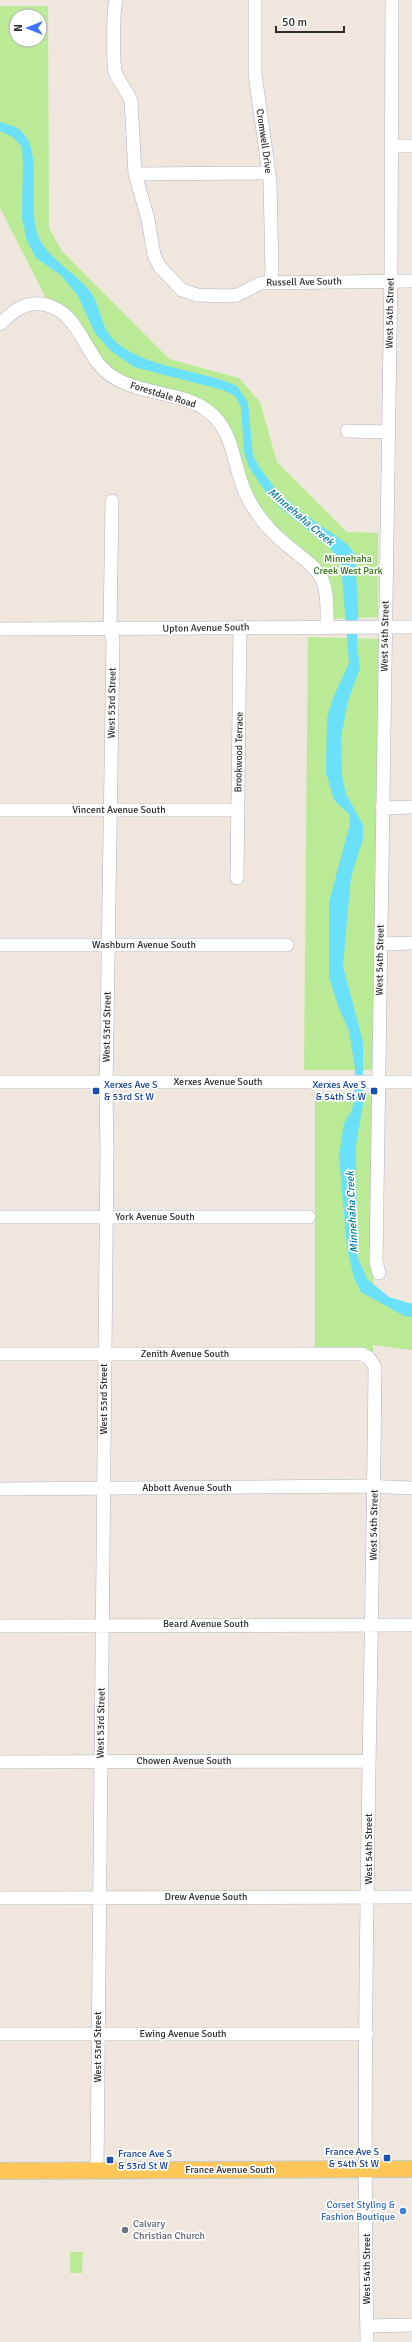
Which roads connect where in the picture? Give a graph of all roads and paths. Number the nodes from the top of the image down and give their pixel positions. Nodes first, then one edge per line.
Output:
1 (116, 0) edge
2 (255, 0) edge
3 (392, 0) edge
4 (392, 146) junction
5 (412, 146) edge
6 (269, 173) junction
7 (135, 174) junction
8 (390, 280) junction
9 (412, 281) edge
10 (270, 282) junction
11 (0, 324) edge
12 (347, 431) dead end
13 (388, 432) junction
14 (112, 500) dead end
15 (412, 626) edge
16 (240, 627) junction
17 (332, 627) junction
18 (385, 627) junction
19 (0, 629) edge
20 (110, 629) junction
21 (412, 807) edge
22 (382, 808) junction
23 (0, 810) edge
24 (111, 810) junction
25 (238, 810) junction
26 (237, 878) dead end
27 (412, 943) edge
28 (380, 944) junction
29 (0, 945) edge
30 (108, 945) junction
31 (287, 945) dead end
32 (0, 1082) edge
33 (106, 1082) junction
34 (379, 1082) junction
35 (412, 1082) edge
36 (0, 1217) edge
37 (106, 1217) junction
38 (309, 1217) dead end
39 (379, 1273) dead end
40 (104, 1353) junction
41 (0, 1354) edge
42 (369, 1358) joint
43 (374, 1487) junction
44 (103, 1488) junction
45 (412, 1488) edge
46 (0, 1489) edge
47 (102, 1624) junction
48 (372, 1624) junction
49 (412, 1624) edge
50 (0, 1626) edge
51 (100, 1761) junction
52 (368, 1761) junction
53 (0, 1762) edge
54 (99, 1897) junction
55 (369, 1897) junction
56 (412, 1897) edge
57 (0, 1898) edge
58 (0, 2034) edge
59 (367, 2034) junction
60 (98, 2035) junction
61 (367, 2169) junction
62 (412, 2169) edge
63 (97, 2170) junction
64 (0, 2171) edge
65 (412, 2325) edge
66 (367, 2326) junction
67 (367, 2342) edge

1 - 7 street
2 - 6 street, Cromwell Drive
3 - 4 street, West 54th Street
4 - 5 street
4 - 8 street, West 54th Street
6 - 7 street
6 - 10 street, Cromwell Drive
7 - 10 street, Russell Ave South
8 - 9 street, Russell Ave South
8 - 10 street, Russell Ave South
8 - 13 street, West 54th Street
11 - 17 street, Forestdale Road
12 - 13 street
13 - 18 street, West 54th Street
14 - 20 street, West 53rd Street
15 - 18 street, Upton Avenue South
16 - 17 street, Upton Avenue South
16 - 20 street, Upton Avenue South
16 - 25 street, Brookwood Terrace
17 - 18 street, Upton Avenue South
18 - 22 street, West 54th Street
19 - 20 street, Upton Avenue South
20 - 24 street, West 53rd Street
21 - 22 street
22 - 28 street, West 54th Street
23 - 24 street, Vincent Avenue South
24 - 25 street, Vincent Avenue South
24 - 30 street, West 53rd Street
25 - 26 street, Brookwood Terrace
27 - 28 street
28 - 34 street, West 54th Street
29 - 30 street, Washburn Avenue South
30 - 31 street, Washburn Avenue South
30 - 33 street, West 53rd Street
32 - 33 street, Xerxes Avenue South
33 - 34 street, Xerxes Avenue South
33 - 37 street, West 53rd Street
34 - 35 street, Xerxes Avenue South
34 - 39 street, West 54th Street
36 - 37 street, York Avenue South
37 - 38 street, York Avenue South
37 - 40 street, West 53rd Street
40 - 41 street, Zenith Avenue South
40 - 42 street, Zenith Avenue South
40 - 44 street, West 53rd Street
42 - 43 street, West 54th Street
43 - 44 street, Abbott Avenue South
43 - 45 street, Abbott Avenue South
43 - 48 street, West 54th Street
44 - 46 street, Abbott Avenue South
44 - 47 street, West 53rd Street
47 - 48 street, Beard Avenue South
47 - 50 street, Beard Avenue South
47 - 51 street, West 53rd Street
48 - 49 street, Beard Avenue South
48 - 52 street, West 54th Street
51 - 52 street, Chowen Avenue South
51 - 53 street, Chowen Avenue South
51 - 54 street, West 53rd Street
52 - 55 street, West 54th Street
54 - 55 street, Drew Avenue South
54 - 57 street, Drew Avenue South
54 - 60 street, West 53rd Street
55 - 56 street, Drew Avenue South
55 - 59 street, West 54th Street
58 - 60 street, Ewing Avenue South
59 - 60 street, Ewing Avenue South
59 - 61 street, West 54th Street
60 - 63 street, West 53rd Street
61 - 62 main road, France Avenue South
61 - 63 main road, France Avenue South
61 - 66 street, West 54th Street
63 - 64 main road, France Avenue South
65 - 66 street
66 - 67 street, West 54th Street

